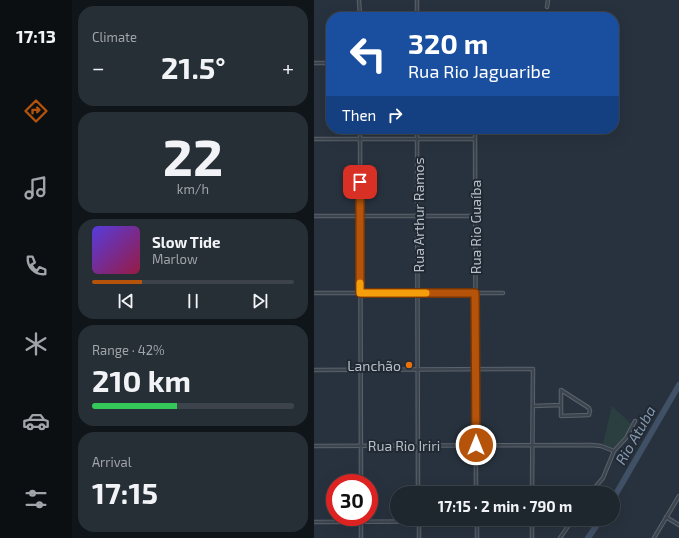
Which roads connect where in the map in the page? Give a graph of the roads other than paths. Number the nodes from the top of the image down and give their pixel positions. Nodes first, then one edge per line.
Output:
1 (360, 0) edge
2 (417, 0) edge
3 (548, 0) edge
4 (547, 7) dead end
5 (360, 12) edge
6 (417, 12) edge
7 (314, 63) edge
8 (326, 63) edge
9 (360, 134) edge
10 (417, 134) edge
11 (474, 134) edge
12 (314, 139) edge
13 (360, 139) junction
14 (417, 139) junction
15 (475, 139) junction
16 (314, 216) edge
17 (360, 216) junction
18 (418, 216) junction
19 (475, 216) junction
20 (314, 293) edge
21 (360, 293) junction
22 (418, 293) junction
23 (475, 293) junction
24 (503, 293) dead end
25 (476, 369) junction
26 (314, 370) edge
27 (360, 370) junction
28 (418, 370) junction
29 (561, 405) junction
30 (533, 406) junction
31 (635, 421) dead end
32 (360, 445) junction
33 (418, 445) junction
34 (476, 445) junction
35 (533, 445) junction
36 (314, 446) edge
37 (614, 451) junction
38 (361, 474) edge
39 (418, 486) edge
40 (476, 486) edge
41 (532, 486) edge
42 (597, 486) edge
43 (679, 496) edge
44 (666, 517) junction
45 (378, 521) edge
46 (390, 521) edge
47 (314, 522) edge
48 (326, 522) edge
49 (679, 525) edge
50 (361, 526) edge
51 (418, 526) edge
52 (477, 526) edge
53 (532, 526) edge
54 (568, 526) edge
55 (361, 538) edge
56 (419, 538) edge
57 (477, 538) edge
58 (532, 538) edge
59 (560, 538) edge
60 (654, 538) edge

1 - 5 street
2 - 6 street
3 - 4 street
7 - 8 street
9 - 13 street
10 - 14 street, Rua Arthur Ramos
11 - 15 street, Rua Rio Guaíba
12 - 13 street
13 - 14 street
13 - 17 street
14 - 15 street
14 - 18 street, Rua Arthur Ramos
15 - 19 street, Rua Rio Guaíba
16 - 17 street
17 - 18 street
17 - 21 street
18 - 19 street
18 - 22 street, Rua Arthur Ramos
19 - 23 street, Rua Rio Guaíba
20 - 21 street
21 - 22 street
21 - 27 street
22 - 23 street
22 - 28 street, Rua Arthur Ramos
23 - 24 street
23 - 25 street, Rua Rio Guaíba
25 - 28 street
25 - 30 street
25 - 34 street, Rua Rio Guaíba
26 - 27 street
27 - 28 street
27 - 32 street
28 - 33 street, Rua Arthur Ramos
29 - 29 street
29 - 30 street
30 - 35 street
31 - 37 street
32 - 33 street, Rua Rio Iriri
32 - 36 street, Rua Rio Iriri
32 - 38 street
33 - 34 street, Rua Rio Iriri
33 - 39 street, Rua Arthur Ramos
34 - 35 street, Rua Rio Iriri
34 - 40 street, Rua Rio Guaíba
35 - 37 street, Rua Rio Iriri
35 - 41 street
37 - 42 street
43 - 44 street
44 - 49 street
44 - 60 street
45 - 46 street
47 - 48 street
50 - 55 street
51 - 56 street
52 - 57 street
53 - 58 street
54 - 59 street

